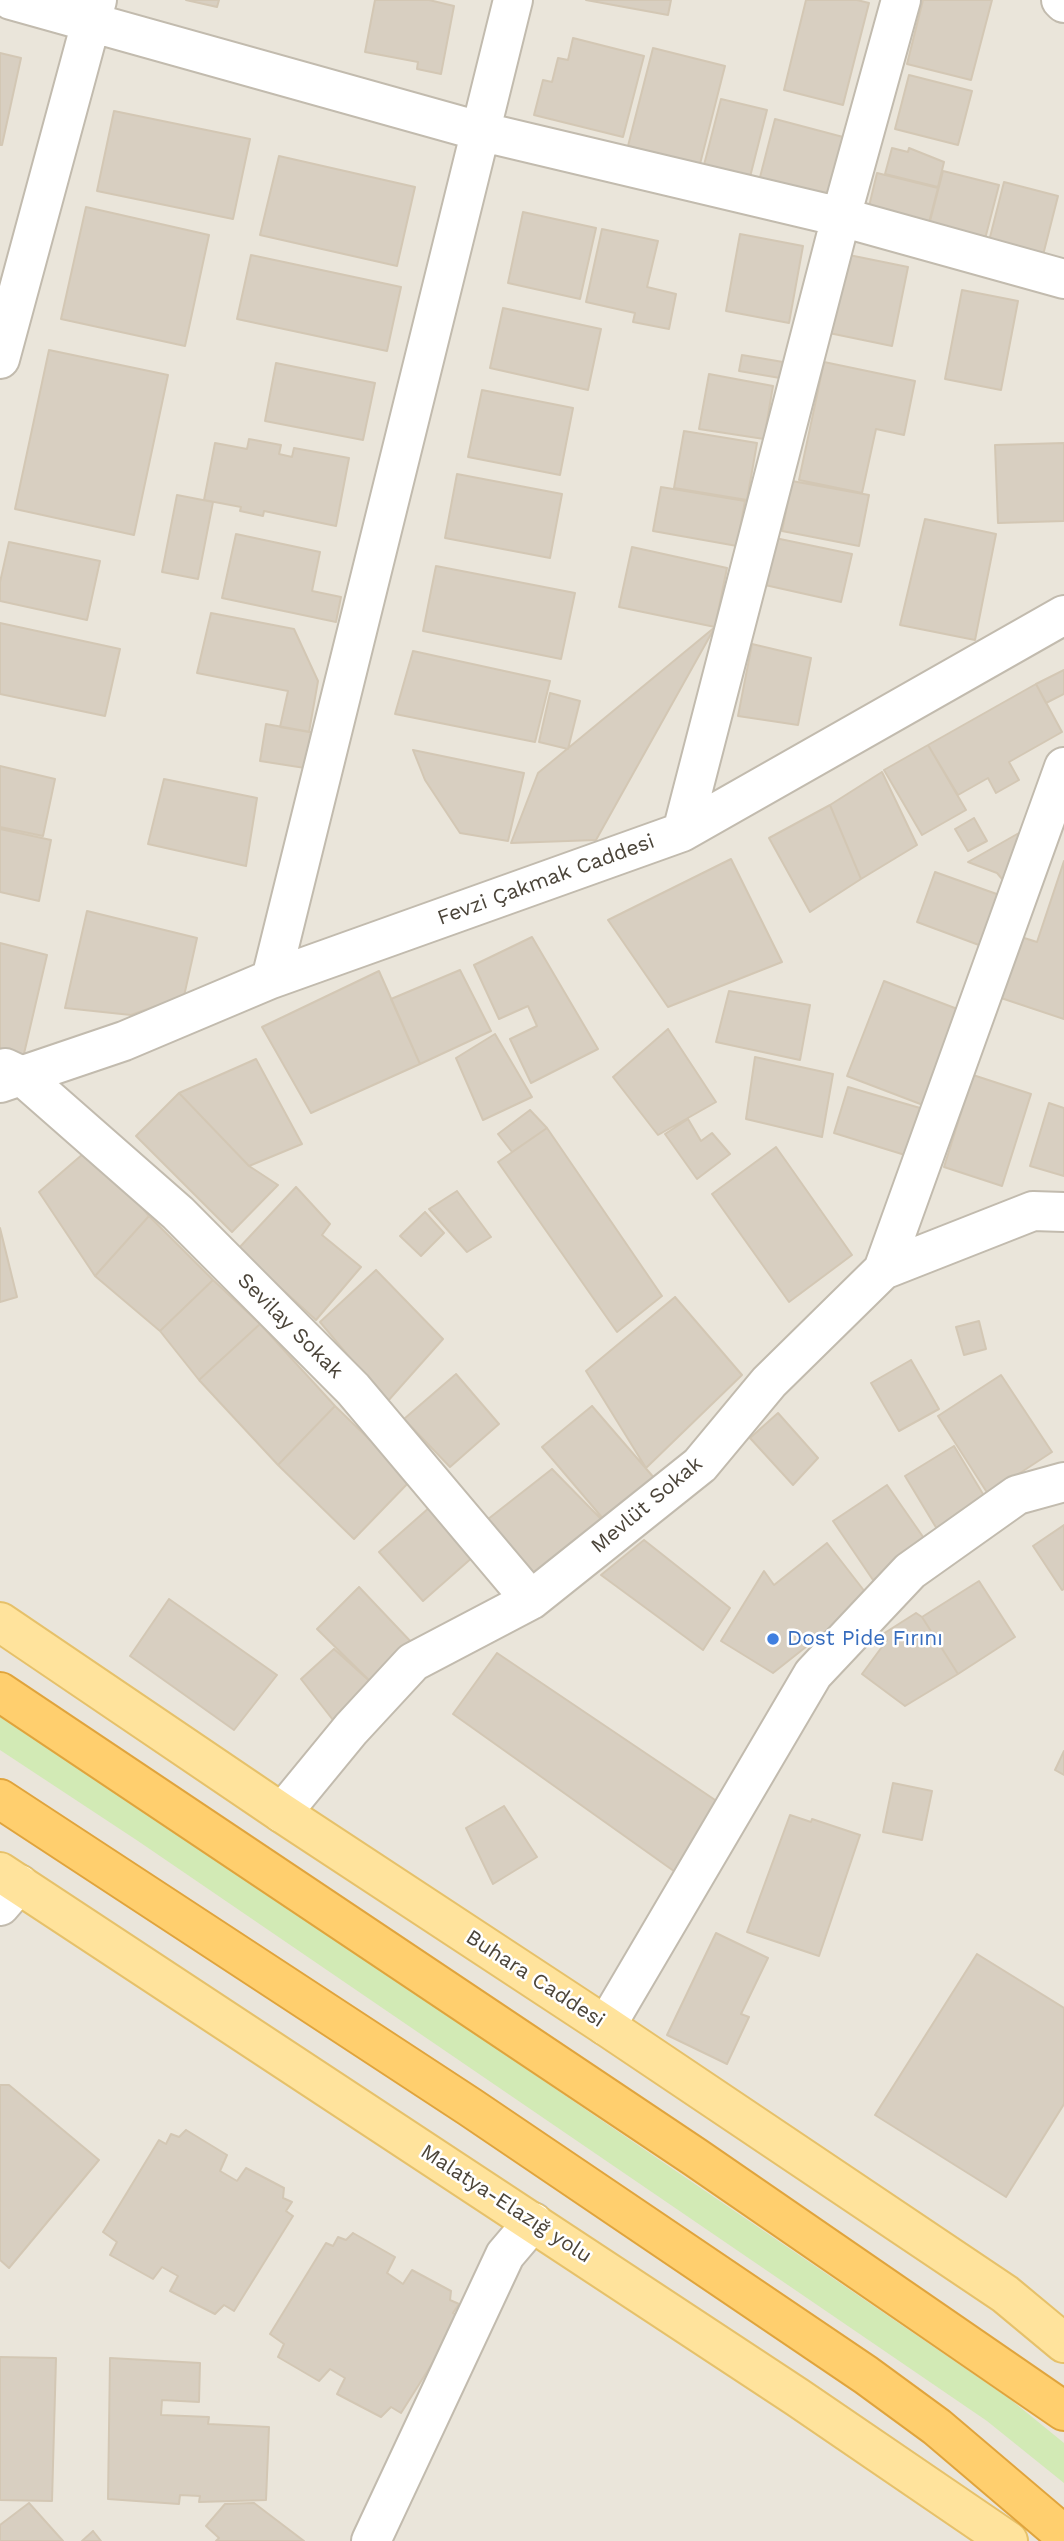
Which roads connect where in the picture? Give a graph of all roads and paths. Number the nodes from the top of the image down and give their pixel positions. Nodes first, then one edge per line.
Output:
1 (11, 0) edge
2 (513, 0) edge
3 (901, 0) edge
4 (95, 11) edge
5 (483, 132) junction
6 (841, 217) junction
7 (1064, 279) edge
8 (0, 359) edge
9 (1064, 615) edge
10 (1064, 767) edge
11 (682, 832) junction
12 (271, 978) junction
13 (7, 1075) edge
14 (1064, 1212) edge
15 (883, 1270) junction
16 (1064, 1482) edge
17 (531, 1600) junction
18 (0, 1622) edge
19 (0, 1692) edge
20 (0, 1799) edge
21 (282, 1813) junction
22 (6, 1887) edge
23 (606, 2026) junction
24 (533, 2222) junction
25 (1064, 2343) edge
26 (1064, 2411) edge
27 (1064, 2535) edge
28 (371, 2541) edge
29 (1008, 2541) edge

1 - 4 street
2 - 5 street
3 - 6 street
4 - 5 street
4 - 8 street
5 - 6 street
5 - 12 street
6 - 7 street
6 - 11 street
9 - 11 street, Fevzi Çakmak Caddesi
10 - 15 street
11 - 12 street, Fevzi Çakmak Caddesi
12 - 13 street, Fevzi Çakmak Caddesi
13 - 17 street, Sevilay Sokak
14 - 15 street, Mevlüt Sokak
15 - 17 street, Mevlüt Sokak
16 - 23 street
17 - 21 street, Mevlüt Sokak
18 - 21 main road, Buhara Caddesi
19 - 26 highway
20 - 27 highway
21 - 23 main road, Buhara Caddesi
22 - 24 main road, Malatya-Elazığ yolu
23 - 25 main road, Buhara Caddesi
24 - 28 street
24 - 29 main road, Malatya-Elazığ yolu

